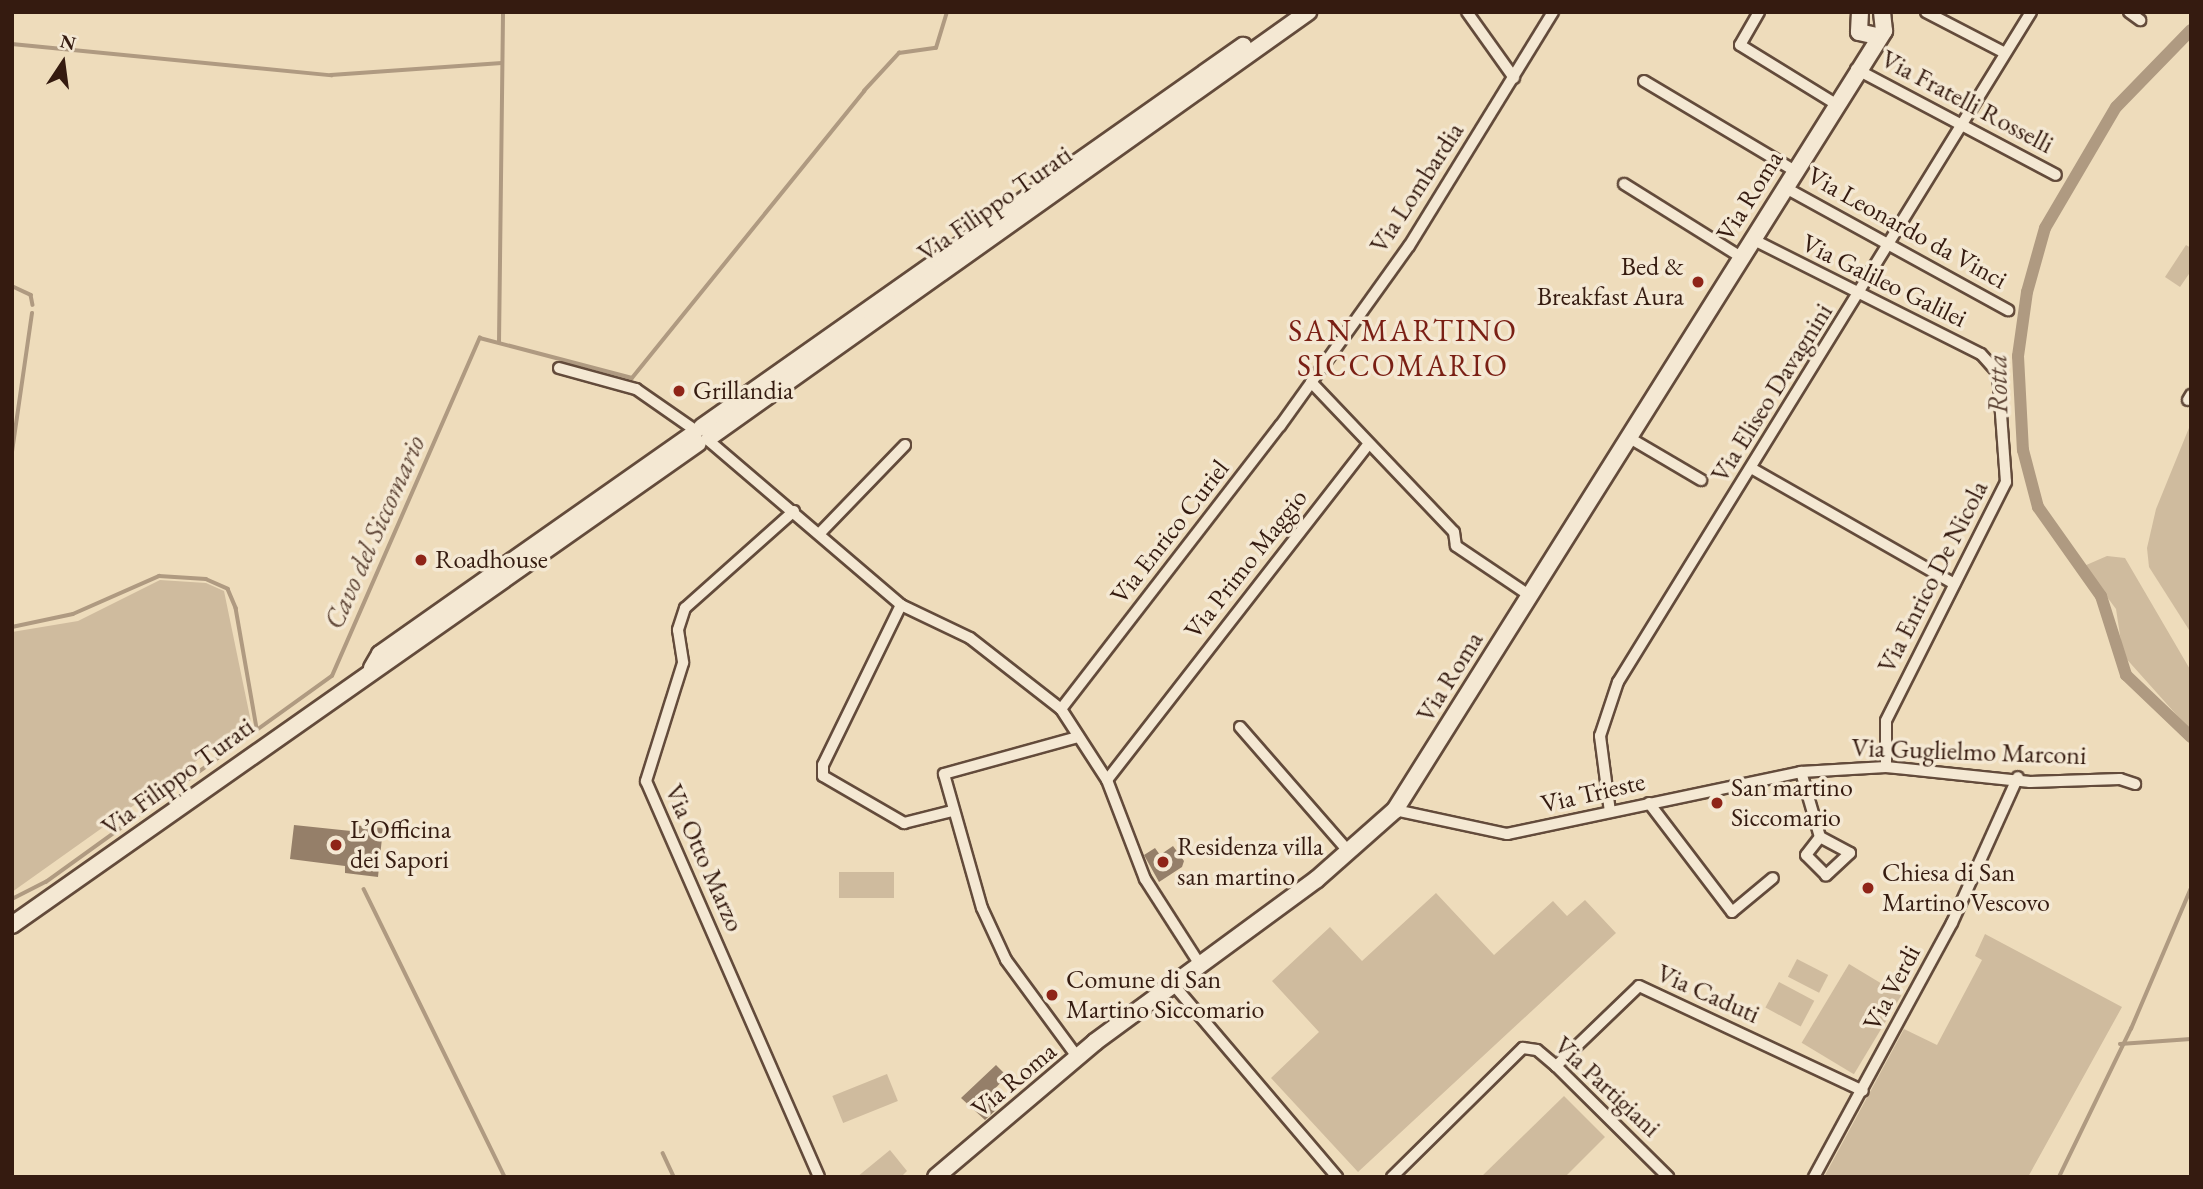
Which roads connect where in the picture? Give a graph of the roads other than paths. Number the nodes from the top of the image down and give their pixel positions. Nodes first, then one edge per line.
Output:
1 (1291, 12) edge
2 (1308, 12) edge
3 (1467, 12) edge
4 (1553, 12) edge
5 (1759, 12) edge
6 (1926, 12) edge
7 (2031, 12) edge
8 (2129, 12) edge
9 (1886, 14) edge
10 (1855, 20) edge
11 (2140, 20) dead end
12 (1877, 36) junction
13 (2005, 53) junction
14 (1856, 69) junction
15 (1514, 78) junction
16 (1644, 81) dead end
17 (1836, 104) junction
18 (1961, 124) junction
19 (1794, 171) junction
20 (2056, 176) dead end
21 (1624, 184) dead end
22 (1784, 187) junction
23 (1752, 239) junction
24 (1890, 246) junction
25 (1741, 257) junction
26 (1861, 297) junction
27 (2008, 310) dead end
28 (1994, 365) joint
29 (559, 368) dead end
30 (1311, 382) junction
31 (701, 435) junction
32 (1628, 437) junction
33 (1369, 444) junction
34 (905, 445) dead end
35 (1751, 468) junction
36 (1701, 480) dead end
37 (794, 511) junction
38 (821, 532) junction
39 (1955, 584) junction
40 (1529, 595) junction
41 (901, 605) junction
42 (1061, 709) junction
43 (1240, 727) dead end
44 (1077, 737) junction
45 (1886, 767) junction
46 (1801, 772) junction
47 (2018, 777) junction
48 (1107, 779) junction
49 (2135, 784) dead end
50 (1649, 803) junction
51 (952, 810) junction
52 (1395, 810) junction
53 (1610, 812) junction
54 (1820, 837) dead end
55 (1350, 853) junction
56 (1773, 878) dead end
57 (12, 925) edge
58 (1199, 963) junction
59 (1172, 983) junction
60 (1078, 1058) junction
61 (1556, 1066) junction
62 (1863, 1091) junction
63 (1662, 1175) edge
64 (818, 1177) edge
65 (936, 1177) edge
66 (1336, 1177) edge
67 (1392, 1177) edge
68 (1814, 1177) edge

1 - 31 main road, Via Filippo Turati
2 - 31 main road, Via Filippo Turati
3 - 15 street
4 - 15 street, Via Lombardia
5 - 17 street
6 - 13 street
7 - 13 street, Via Eliseo Davagnini
8 - 11 street
9 - 12 main road, Via Roma
10 - 12 main road
10 - 14 main road, Via Roma
12 - 14 main road, Via Roma
13 - 18 street, Via Eliseo Davagnini
14 - 17 main road, Via Roma
14 - 18 street, Via Fratelli Rosselli
15 - 30 street, Via Lombardia
16 - 19 street
17 - 19 main road, Via Roma
18 - 20 street, Via Fratelli Rosselli
18 - 24 street, Via Eliseo Davagnini
19 - 22 main road, Via Roma
21 - 25 street
22 - 23 main road, Via Roma
22 - 24 street, Via Leonardo da Vinci
23 - 25 main road, Via Roma
23 - 26 street, Via Galileo Galilei
24 - 26 street, Via Eliseo Davagnini
24 - 27 street, Via Leonardo da Vinci
25 - 32 main road, Via Roma
26 - 28 street, Via Galileo Galilei
26 - 35 street, Via Eliseo Davagnini
28 - 39 street, Via Enrico De Nicola
29 - 31 street
30 - 33 street
30 - 42 street, Via Enrico Curiel
31 - 37 street
31 - 57 main road, Via Filippo Turati
32 - 36 street
32 - 40 main road, Via Roma
33 - 40 street
33 - 48 street, Via Primo Maggio
34 - 38 street
35 - 39 street
35 - 53 street, Via Eliseo Davagnini
37 - 38 street
37 - 64 street, Via Otto Marzo
38 - 41 street
39 - 45 street, Via Enrico De Nicola
40 - 52 main road, Via Roma
41 - 42 street
41 - 51 street
42 - 44 street
43 - 55 street
44 - 48 street
44 - 51 street
45 - 46 street, Via Guglielmo Marconi
45 - 47 street, Via Guglielmo Marconi
46 - 50 street, Via Trieste
46 - 54 street
47 - 49 street, Via Guglielmo Marconi
47 - 62 street, Via Verdi
48 - 58 street
50 - 53 street, Via Trieste
50 - 56 street
51 - 60 street
52 - 53 street, Via Trieste
52 - 55 main road, Via Roma
55 - 58 main road, Via Roma
58 - 59 main road, Via Roma
59 - 60 main road, Via Roma
59 - 66 street
60 - 65 main road, Via Roma
61 - 62 street, Via Caduti
61 - 63 street, Via Partigiani
61 - 67 street, Via Partigiani
62 - 68 street, Via Verdi

